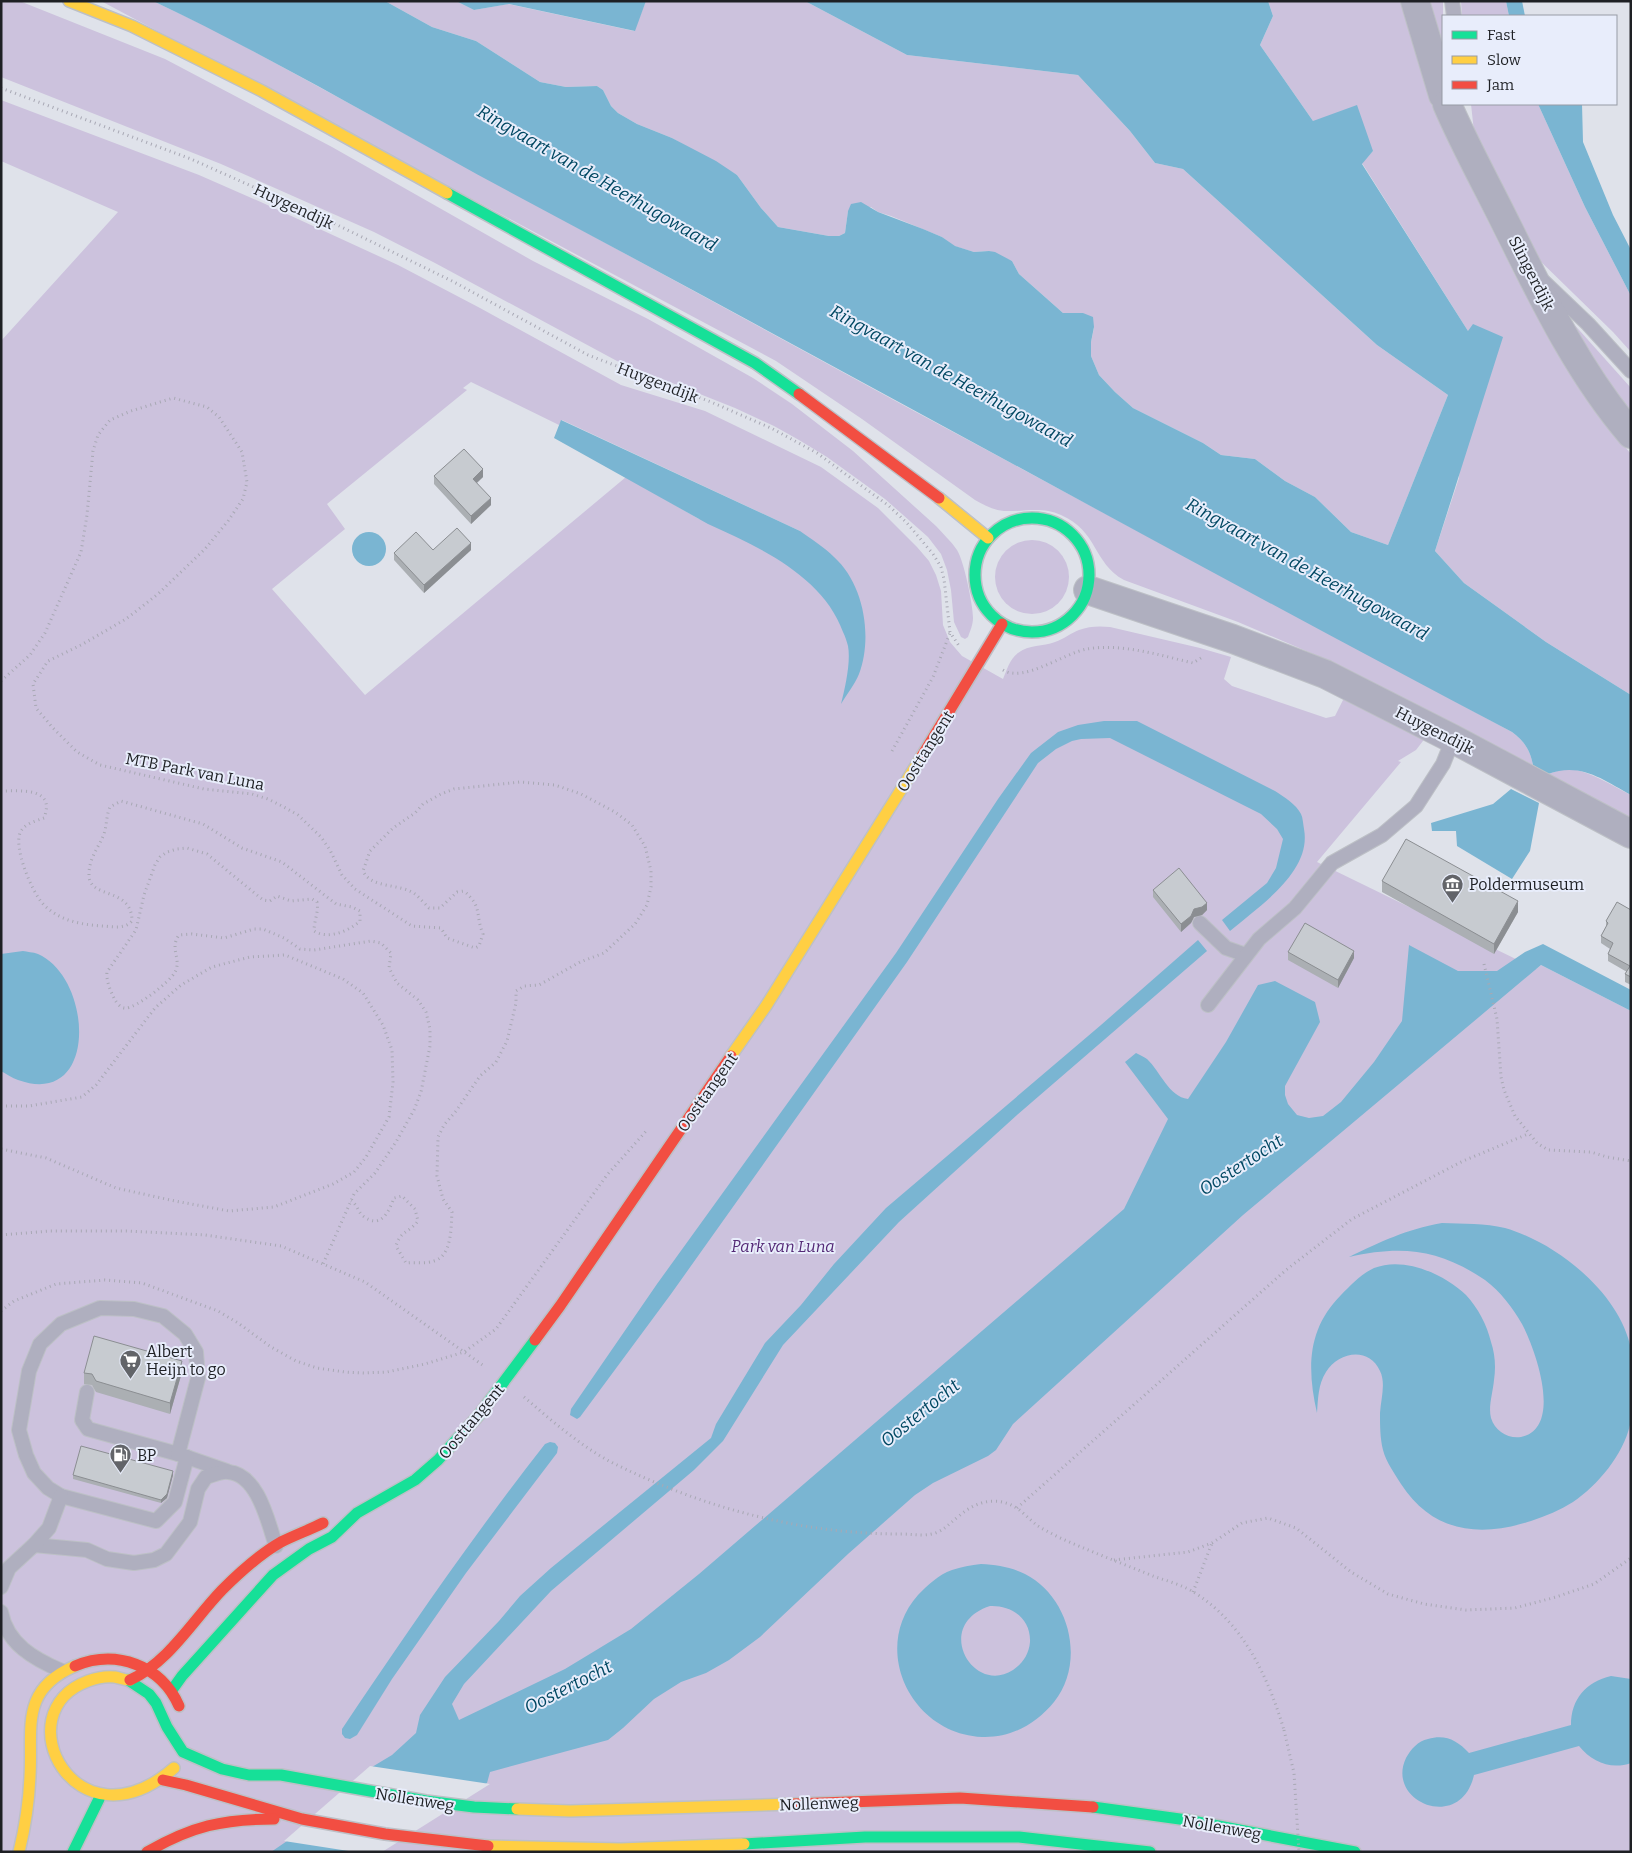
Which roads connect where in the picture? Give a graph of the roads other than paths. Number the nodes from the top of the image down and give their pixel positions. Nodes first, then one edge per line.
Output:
1 (69, 1) edge
2 (1415, 1) edge
3 (1452, 1) edge
4 (1454, 15) edge
5 (1442, 92) edge
6 (1447, 105) edge
7 (1462, 105) edge
8 (1462, 140) junction
9 (1527, 266) junction
10 (1631, 371) edge
11 (1631, 434) edge
12 (988, 538) junction
13 (1088, 590) junction
14 (1002, 624) junction
15 (1453, 739) junction
16 (1631, 834) edge
17 (1200, 923) dead end
18 (1246, 955) junction
19 (1208, 1005) dead end
20 (87, 1392) edge
21 (182, 1456) junction
22 (227, 1471) junction
23 (61, 1496) junction
24 (357, 1513) junction
25 (34, 1545) junction
26 (276, 1546) junction
27 (1, 1587) edge
28 (1, 1612) edge
29 (147, 1669) junction
30 (62, 1671) junction
31 (128, 1680) junction
32 (172, 1690) junction
33 (182, 1715) dead end
34 (186, 1732) dead end
35 (52, 1752) junction
36 (183, 1752) junction
37 (260, 1764) dead end
38 (48, 1770) dead end
39 (281, 1775) junction
40 (163, 1780) junction
41 (99, 1799) junction
42 (302, 1819) junction
43 (19, 1852) edge
44 (73, 1852) edge
45 (147, 1852) edge
46 (1150, 1852) edge
47 (1355, 1852) edge

1 - 12 main road
2 - 5 street
3 - 4 lane
6 - 8 street, Slingerdijk
7 - 8 lane
8 - 9 street, Slingerdijk
9 - 10 lane
9 - 11 street, Slingerdijk
12 - 13 main road
12 - 14 main road
13 - 14 main road
13 - 15 street, Huygendijk
14 - 24 main road, Oosttangent
15 - 16 street, Huygendijk
15 - 18 lane
17 - 18 lane
18 - 19 lane
20 - 21 lane
21 - 22 lane
21 - 23 lane
21 - 23 lane
22 - 25 lane
22 - 26 lane
23 - 25 lane
24 - 26 main road, Oosttangent
24 - 32 main road, Oosttangent
25 - 27 lane
26 - 29 main road, Oosttangent
28 - 30 lane
29 - 30 main road
29 - 31 main road, Oosttangent
29 - 32 main road
30 - 43 main road
31 - 35 main road
31 - 36 main road
32 - 33 main road
34 - 36 main road
35 - 38 main road
35 - 41 main road
36 - 39 main road, Nollenweg
36 - 40 main road
37 - 39 main road, Nollenweg
39 - 47 main road, Nollenweg
40 - 41 main road
40 - 42 main road
41 - 44 main road
42 - 45 main road
42 - 46 main road

